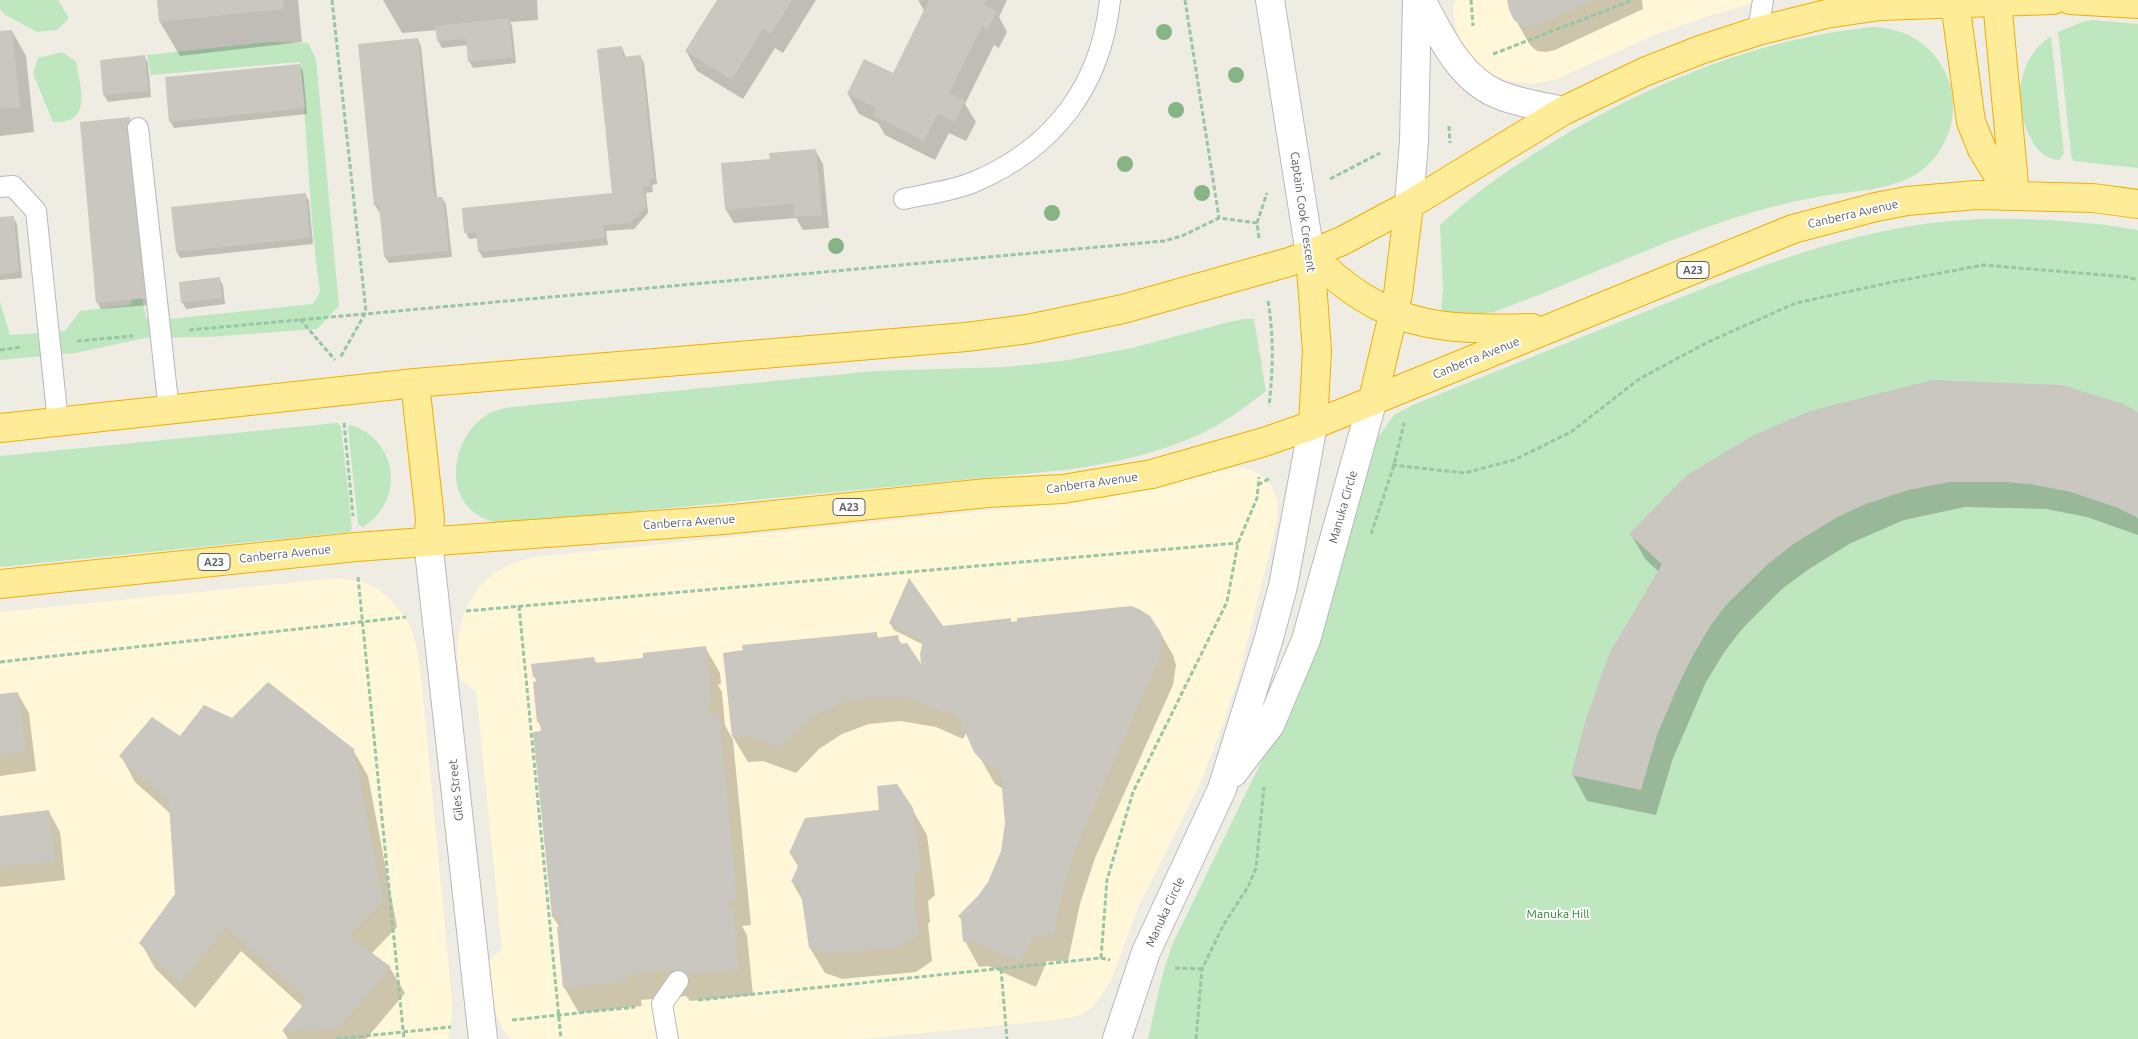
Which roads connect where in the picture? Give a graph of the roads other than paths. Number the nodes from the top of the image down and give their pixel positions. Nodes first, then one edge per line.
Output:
1 (1110, 0) edge
2 (1270, 0) edge
3 (1417, 0) edge
4 (1421, 0) edge
5 (1763, 0) edge
6 (1997, 0) edge
7 (2053, 0) edge
8 (2070, 0) edge
9 (1955, 1) edge
10 (2135, 3) edge
11 (1758, 31) junction
12 (1563, 111) junction
13 (138, 128) dead end
14 (0, 187) edge
15 (2012, 195) junction
16 (904, 199) dead end
17 (2138, 204) edge
18 (1410, 205) junction
19 (1310, 254) junction
20 (1393, 314) junction
21 (1551, 328) junction
22 (415, 383) junction
23 (1373, 399) junction
24 (169, 410) junction
25 (58, 422) junction
26 (1313, 425) junction
27 (0, 428) edge
28 (428, 541) junction
29 (0, 584) edge
30 (1222, 788) junction
31 (678, 981) dead end
32 (483, 1039) edge
33 (668, 1039) edge
34 (1117, 1039) edge

1 - 16 lane
2 - 19 street, Captain Cook Crescent
3 - 18 street
4 - 12 street
5 - 11 lane
6 - 7 highway
6 - 9 highway
6 - 15 highway
8 - 10 highway
9 - 11 highway
9 - 15 highway
11 - 12 highway
12 - 18 highway
13 - 24 lane
14 - 25 lane
15 - 17 highway, Canberra Avenue / A23
15 - 21 highway, Canberra Avenue / A23
18 - 19 highway
18 - 20 highway, Manuka Circle
19 - 20 highway
19 - 22 highway
19 - 26 highway, Captain Cook Crescent
20 - 21 highway
20 - 23 highway, Manuka Circle
21 - 23 highway, Canberra Avenue / A23
22 - 24 highway
22 - 28 highway
23 - 26 highway, Canberra Avenue / A23
23 - 30 street, Manuka Circle
24 - 25 highway
25 - 27 highway
26 - 28 highway, Canberra Avenue / A23
26 - 30 street, Manuka Circle
28 - 29 highway, Canberra Avenue / A23
28 - 32 street, Giles Street
30 - 34 street, Manuka Circle
31 - 33 lane

